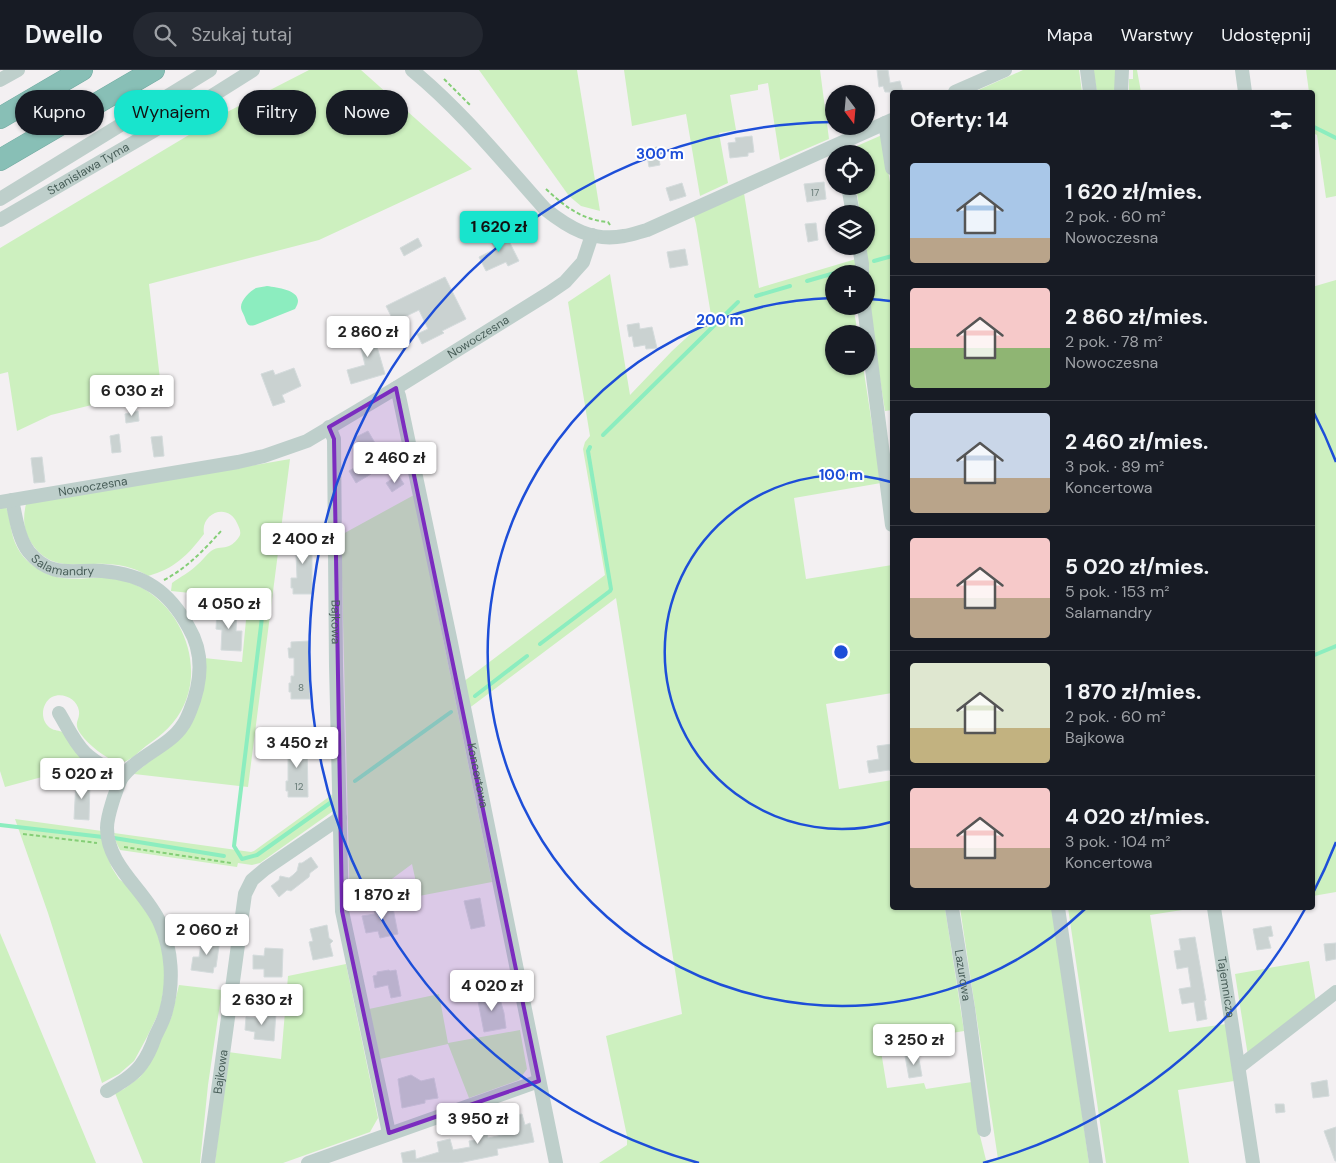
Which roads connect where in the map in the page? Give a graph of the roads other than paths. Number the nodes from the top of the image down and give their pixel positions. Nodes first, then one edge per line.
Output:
1 (18, 70) edge
2 (82, 70) edge
3 (154, 70) edge
4 (210, 70) edge
5 (253, 70) edge
6 (412, 70) edge
7 (1005, 70) edge
8 (1087, 70) edge
9 (1122, 70) edge
10 (1242, 70) edge
11 (0, 80) edge
12 (960, 90) edge
13 (1090, 90) edge
14 (1121, 90) edge
15 (1245, 90) edge
16 (0, 118) edge
17 (889, 122) edge
18 (890, 137) edge
19 (847, 145) edge
20 (825, 155) edge
21 (0, 160) edge
22 (0, 199) edge
23 (0, 220) edge
24 (592, 235) junction
25 (865, 315) edge
26 (396, 388) junction
27 (329, 427) junction
28 (6, 501) edge
29 (890, 509) edge
30 (59, 713) dead end
31 (122, 777) junction
32 (340, 818) junction
33 (952, 910) edge
34 (1058, 910) edge
35 (1214, 910) edge
36 (1336, 992) edge
37 (1238, 1067) junction
38 (539, 1081) junction
39 (107, 1090) dead end
40 (984, 1130) dead end
41 (389, 1133) junction
42 (208, 1163) edge
43 (308, 1163) edge
44 (556, 1163) edge
45 (1096, 1163) edge
46 (1253, 1163) edge

1 - 11 street
2 - 16 highway
3 - 21 highway
4 - 22 street
5 - 23 street, Stanisława Tyma
6 - 24 street
7 - 12 street
8 - 13 street
9 - 14 street
10 - 15 street
17 - 18 street
17 - 19 street
20 - 24 street
24 - 26 street, Nowoczesna
25 - 29 street
26 - 27 street, Nowoczesna
26 - 38 street, Koncertowa
27 - 28 street, Nowoczesna
27 - 32 street, Bajkowa
28 - 31 street, Salamandry
30 - 31 street
31 - 39 street, Salamandry
32 - 41 street, Bajkowa
32 - 42 street, Bajkowa
33 - 40 street, Lazurowa
34 - 45 street
35 - 37 street, Tajemnicza
36 - 37 street
37 - 46 street, Tajemnicza
38 - 41 street
38 - 44 street, Koncertowa
41 - 43 street

